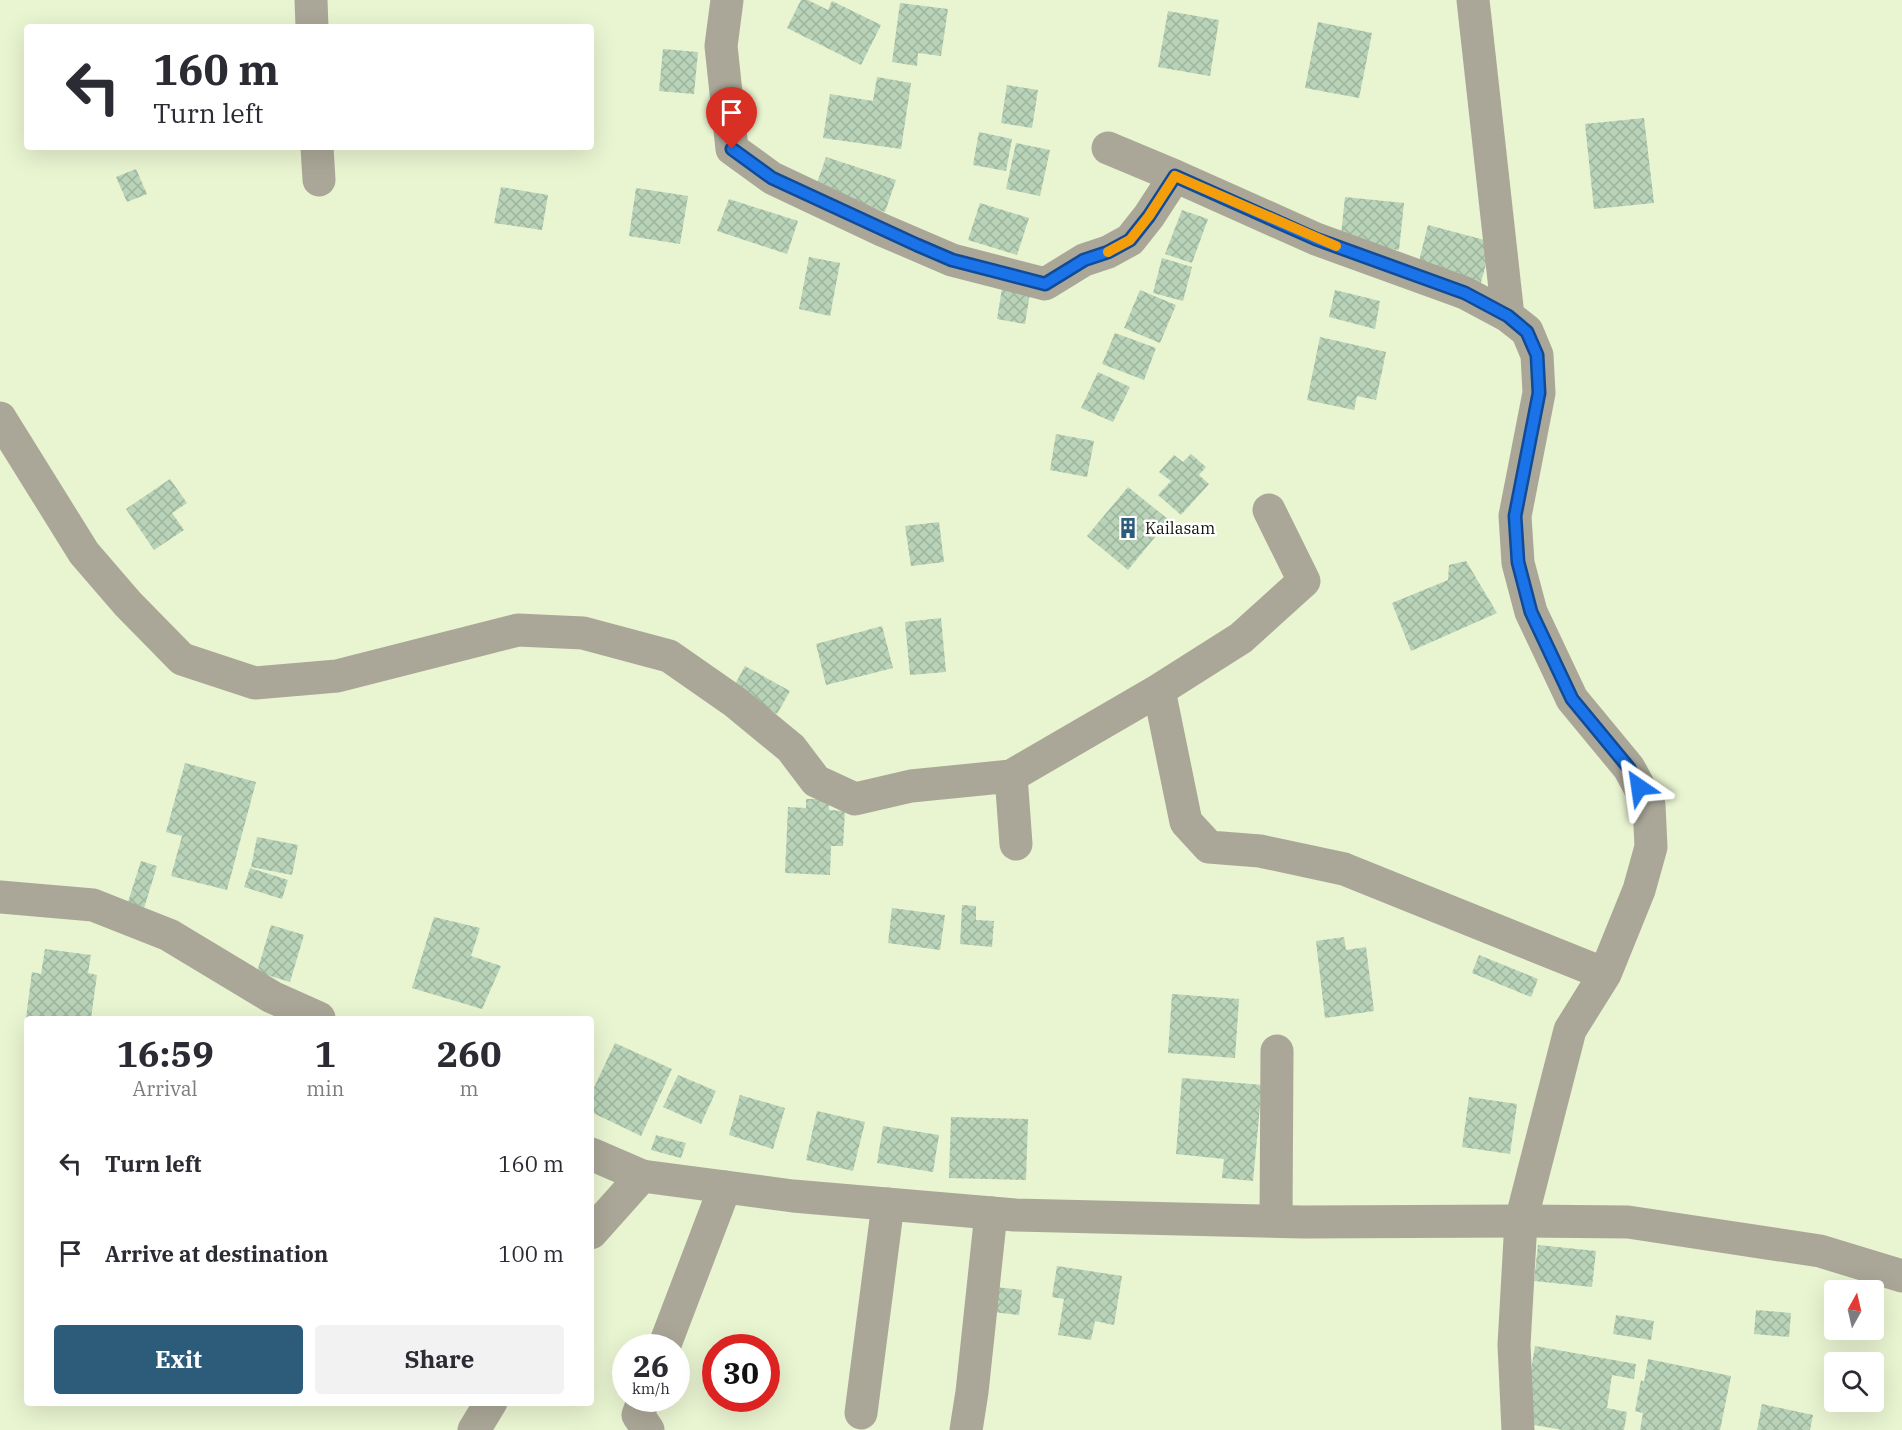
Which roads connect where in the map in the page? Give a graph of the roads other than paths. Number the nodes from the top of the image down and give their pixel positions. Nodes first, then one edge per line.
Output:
1 (311, 0) edge
2 (727, 0) edge
3 (1473, 0) edge
4 (312, 24) edge
5 (1108, 148) dead end
6 (317, 150) edge
7 (1175, 176) junction
8 (319, 180) dead end
9 (1508, 316) junction
10 (0, 418) edge
11 (1269, 510) dead end
12 (1159, 690) junction
13 (1011, 776) junction
14 (1016, 844) dead end
15 (0, 897) edge
16 (1605, 974) junction
17 (314, 1016) edge
18 (1277, 1051) dead end
19 (594, 1155) edge
20 (642, 1176) junction
21 (725, 1187) junction
22 (888, 1204) junction
23 (991, 1213) junction
24 (1276, 1221) junction
25 (1521, 1221) junction
26 (594, 1230) edge
27 (1902, 1276) edge
28 (669, 1334) edge
29 (489, 1406) edge
30 (639, 1412) edge
31 (861, 1413) dead end
32 (474, 1430) edge
33 (648, 1430) edge
34 (966, 1430) edge
35 (1518, 1430) edge

1 - 4 street
2 - 7 street
3 - 9 street
5 - 7 street
6 - 8 street
7 - 9 street
9 - 16 street
10 - 13 street
11 - 12 street
12 - 13 street
12 - 16 street
13 - 14 street
15 - 17 street
16 - 25 street
18 - 24 street
19 - 20 street
20 - 21 street
20 - 26 street
21 - 22 street
21 - 28 street
22 - 23 street
22 - 31 street
23 - 24 street
23 - 34 street
24 - 25 street
25 - 27 street
25 - 35 street
29 - 32 street
30 - 33 street

